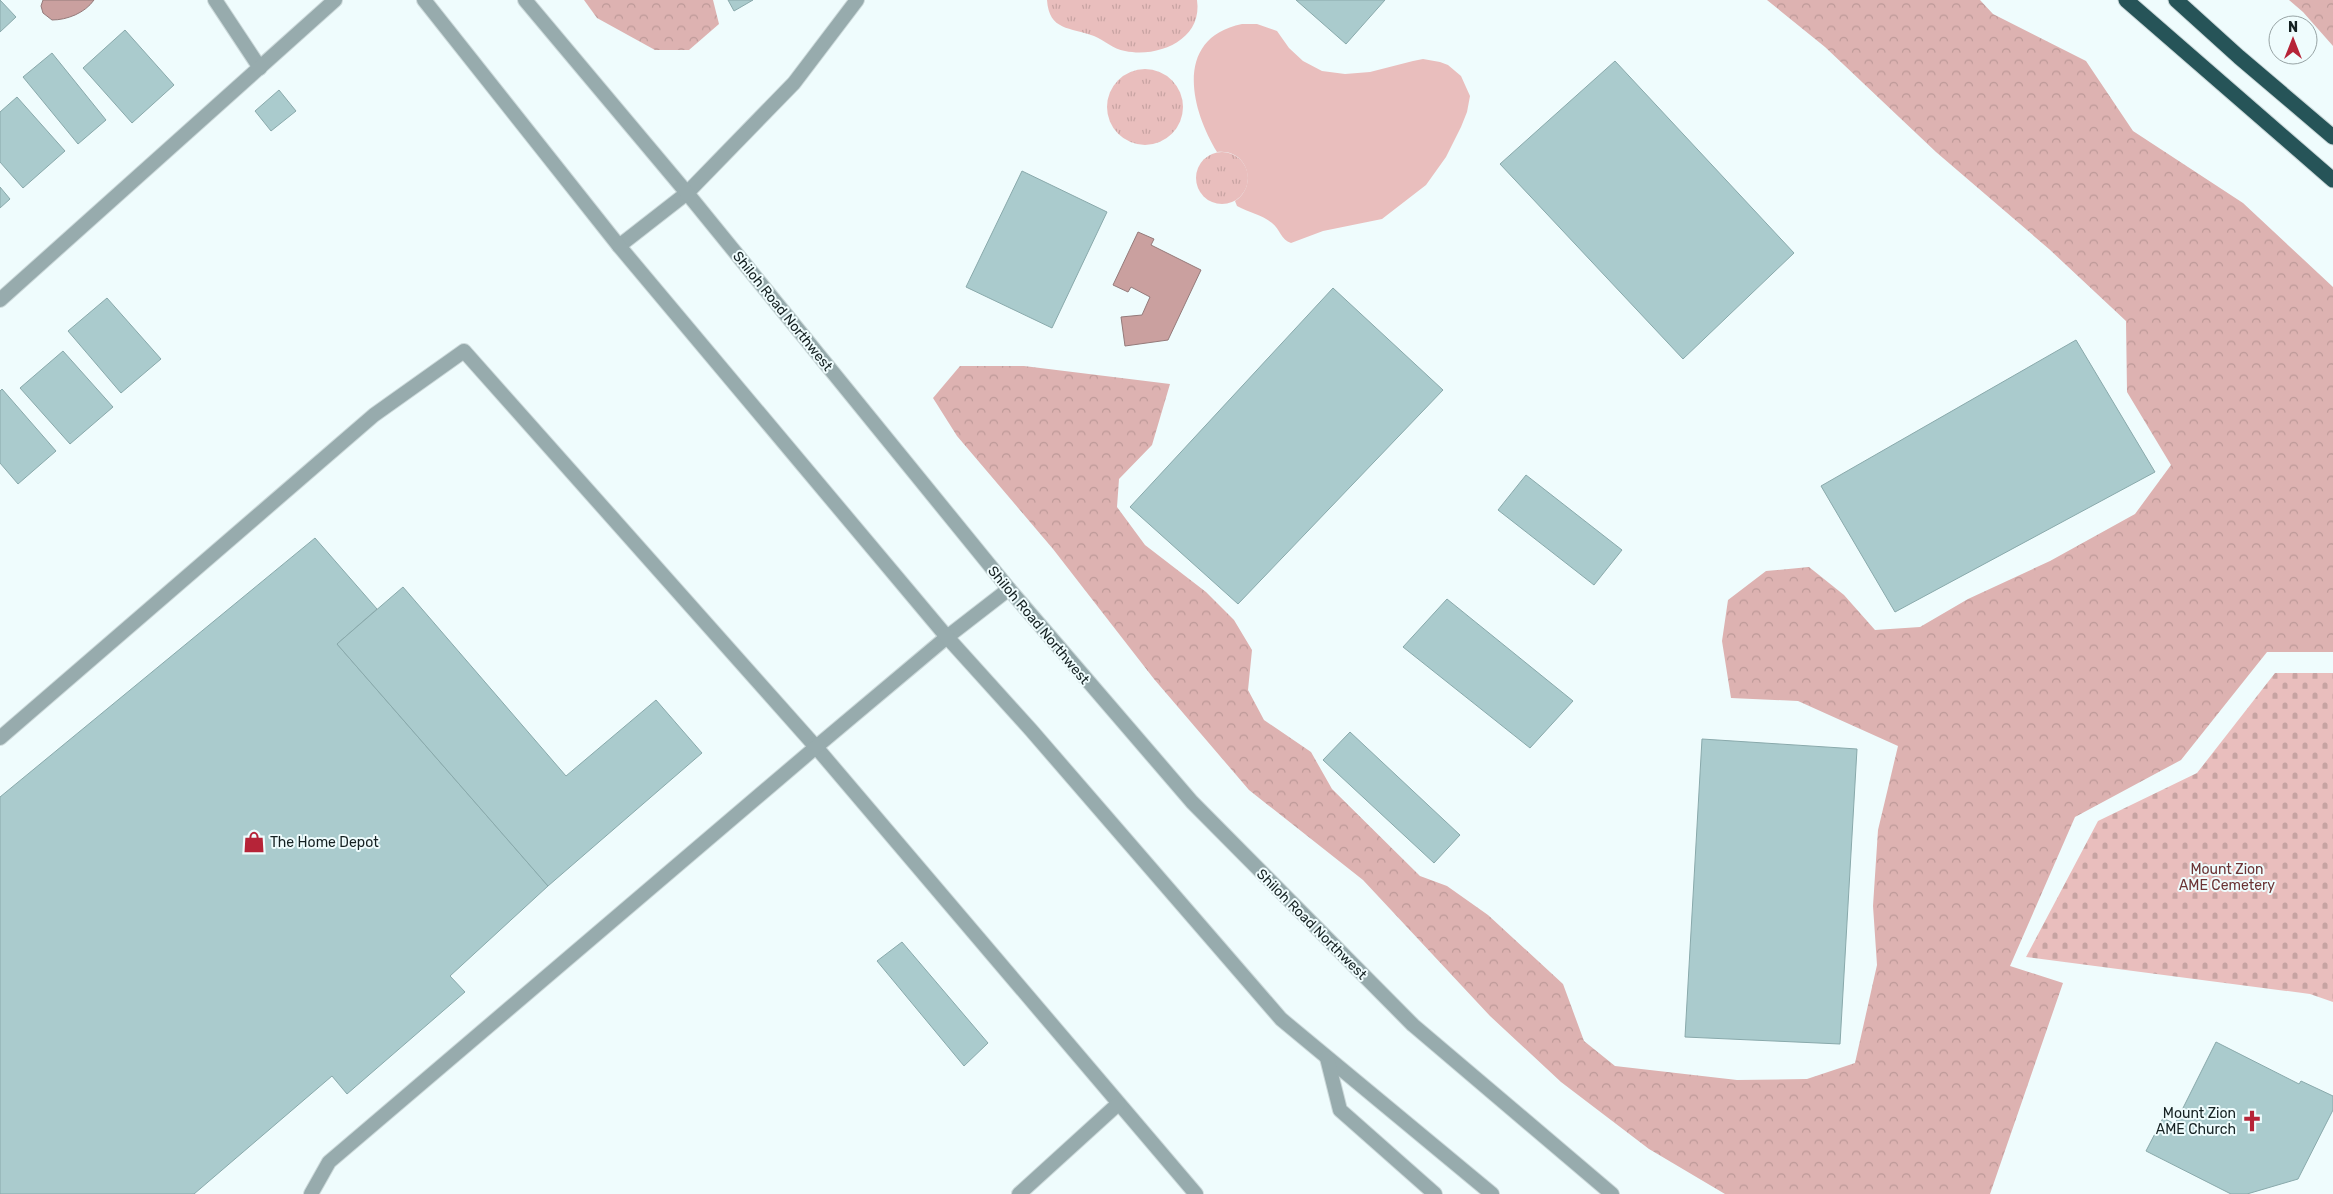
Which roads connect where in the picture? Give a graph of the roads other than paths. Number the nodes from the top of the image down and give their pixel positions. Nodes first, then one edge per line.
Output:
1 (215, 0) edge
2 (335, 0) edge
3 (424, 0) edge
4 (525, 0) edge
5 (857, 0) edge
6 (2126, 0) edge
7 (2176, 0) edge
8 (260, 68) junction
9 (2333, 137) edge
10 (2333, 180) edge
11 (687, 193) junction
12 (619, 246) junction
13 (0, 300) edge
14 (1009, 589) junction
15 (947, 637) junction
16 (0, 738) edge
17 (816, 747) junction
18 (1327, 1058) junction
19 (1118, 1104) junction
20 (311, 1194) edge
21 (1019, 1194) edge
22 (1196, 1194) edge
23 (1435, 1194) edge
24 (1492, 1194) edge
25 (1612, 1194) edge

1 - 8 street
2 - 8 street
3 - 12 street
4 - 11 street, Shiloh Road Northwest
5 - 11 street
6 - 10 highway
7 - 9 highway
8 - 13 street
11 - 12 street
11 - 14 street, Shiloh Road Northwest
12 - 15 street
14 - 15 street
14 - 25 street, Shiloh Road Northwest
15 - 17 street
15 - 18 street
16 - 17 street
17 - 19 street
17 - 20 street
18 - 23 street
18 - 24 street
19 - 21 street
19 - 22 street

